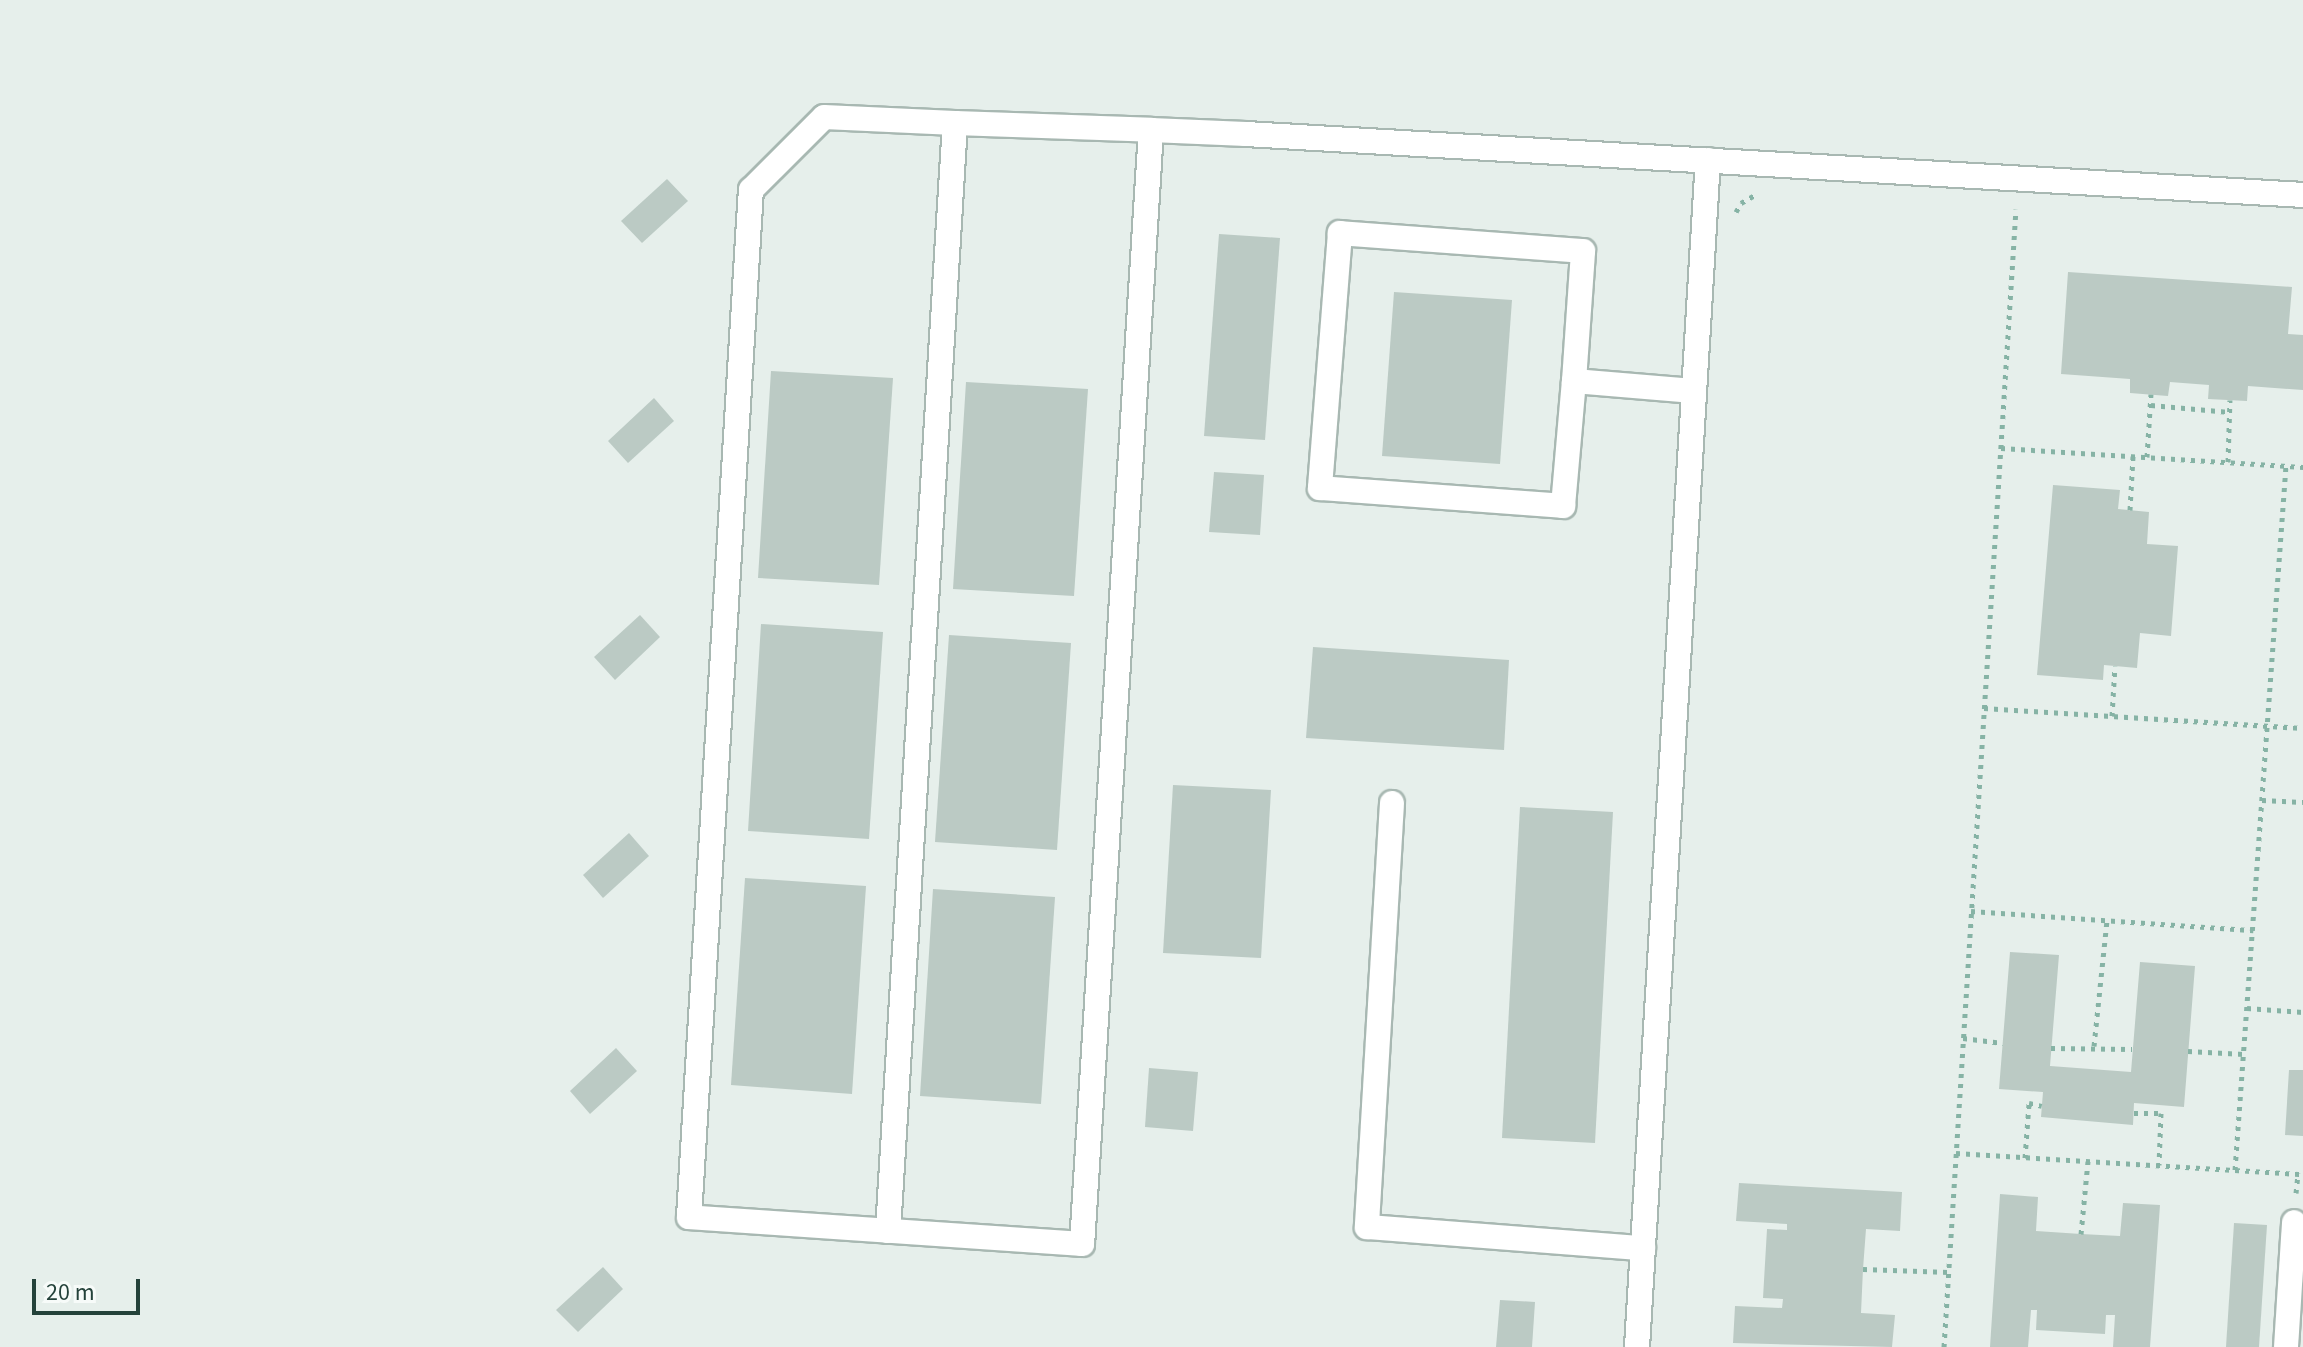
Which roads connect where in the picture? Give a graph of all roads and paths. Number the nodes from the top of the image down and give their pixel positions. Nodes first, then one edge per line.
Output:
1 (955, 123) junction
2 (1151, 130) junction
3 (1708, 160) junction
4 (1769, 195) dead end
5 (2303, 195) edge
6 (2000, 208) dead end
7 (2016, 209) junction
8 (2032, 210) dead end
9 (1733, 218) dead end
10 (1574, 381) junction
11 (1694, 391) junction
12 (2151, 394) dead end
13 (2230, 400) dead end
14 (2151, 405) junction
15 (2230, 412) junction
16 (2001, 448) junction
17 (2133, 456) junction
18 (2147, 457) junction
19 (2228, 462) junction
20 (2286, 466) junction
21 (2303, 467) edge
22 (2130, 510) dead end
23 (2115, 666) dead end
24 (1984, 708) junction
25 (2112, 716) junction
26 (2267, 725) junction
27 (2303, 728) edge
28 (2262, 800) junction
29 (2303, 802) edge
30 (1392, 803) dead end
31 (1971, 911) junction
32 (2107, 920) junction
33 (2253, 930) junction
34 (2247, 1008) junction
35 (2303, 1012) edge
36 (1963, 1038) junction
37 (2003, 1043) dead end
38 (2094, 1046) junction
39 (2051, 1048) dead end
40 (2132, 1049) dead end
41 (2188, 1051) dead end
42 (2244, 1054) junction
43 (2042, 1106) dead end
44 (2134, 1113) dead end
45 (1956, 1153) junction
46 (2025, 1158) junction
47 (2088, 1161) junction
48 (2159, 1165) junction
49 (2235, 1170) junction
50 (2303, 1174) edge
51 (2294, 1222) dead end
52 (888, 1231) junction
53 (2081, 1234) dead end
54 (1643, 1248) junction
55 (1863, 1269) dead end
56 (1949, 1272) junction
57 (1637, 1347) edge
58 (1944, 1347) edge
59 (2286, 1347) edge

1 - 2 street
1 - 52 street
1 - 52 street
2 - 3 street
2 - 52 street
3 - 5 street
3 - 11 street
4 - 9 path
6 - 7 path
7 - 8 path
7 - 16 path
10 - 10 street
10 - 11 street
11 - 54 street
12 - 14 path
13 - 15 path
14 - 15 path
14 - 18 path
15 - 19 path
16 - 17 path
16 - 24 path
17 - 18 path
17 - 22 path
18 - 19 path
19 - 20 path
20 - 21 path
20 - 26 path
23 - 25 path
24 - 25 path
24 - 31 path
25 - 26 path
26 - 27 path
26 - 28 path
28 - 29 path
28 - 33 path
30 - 54 street
31 - 32 path
31 - 36 path
32 - 33 path
32 - 38 path
33 - 34 path
34 - 35 path
34 - 42 path
36 - 37 path
36 - 45 path
38 - 39 path
38 - 40 path
41 - 42 path
42 - 49 path
43 - 46 path
44 - 48 path
45 - 46 path
45 - 56 path
46 - 47 path
47 - 48 path
47 - 53 path
48 - 49 path
49 - 50 path
51 - 59 street
54 - 57 street
55 - 56 path
56 - 58 path

